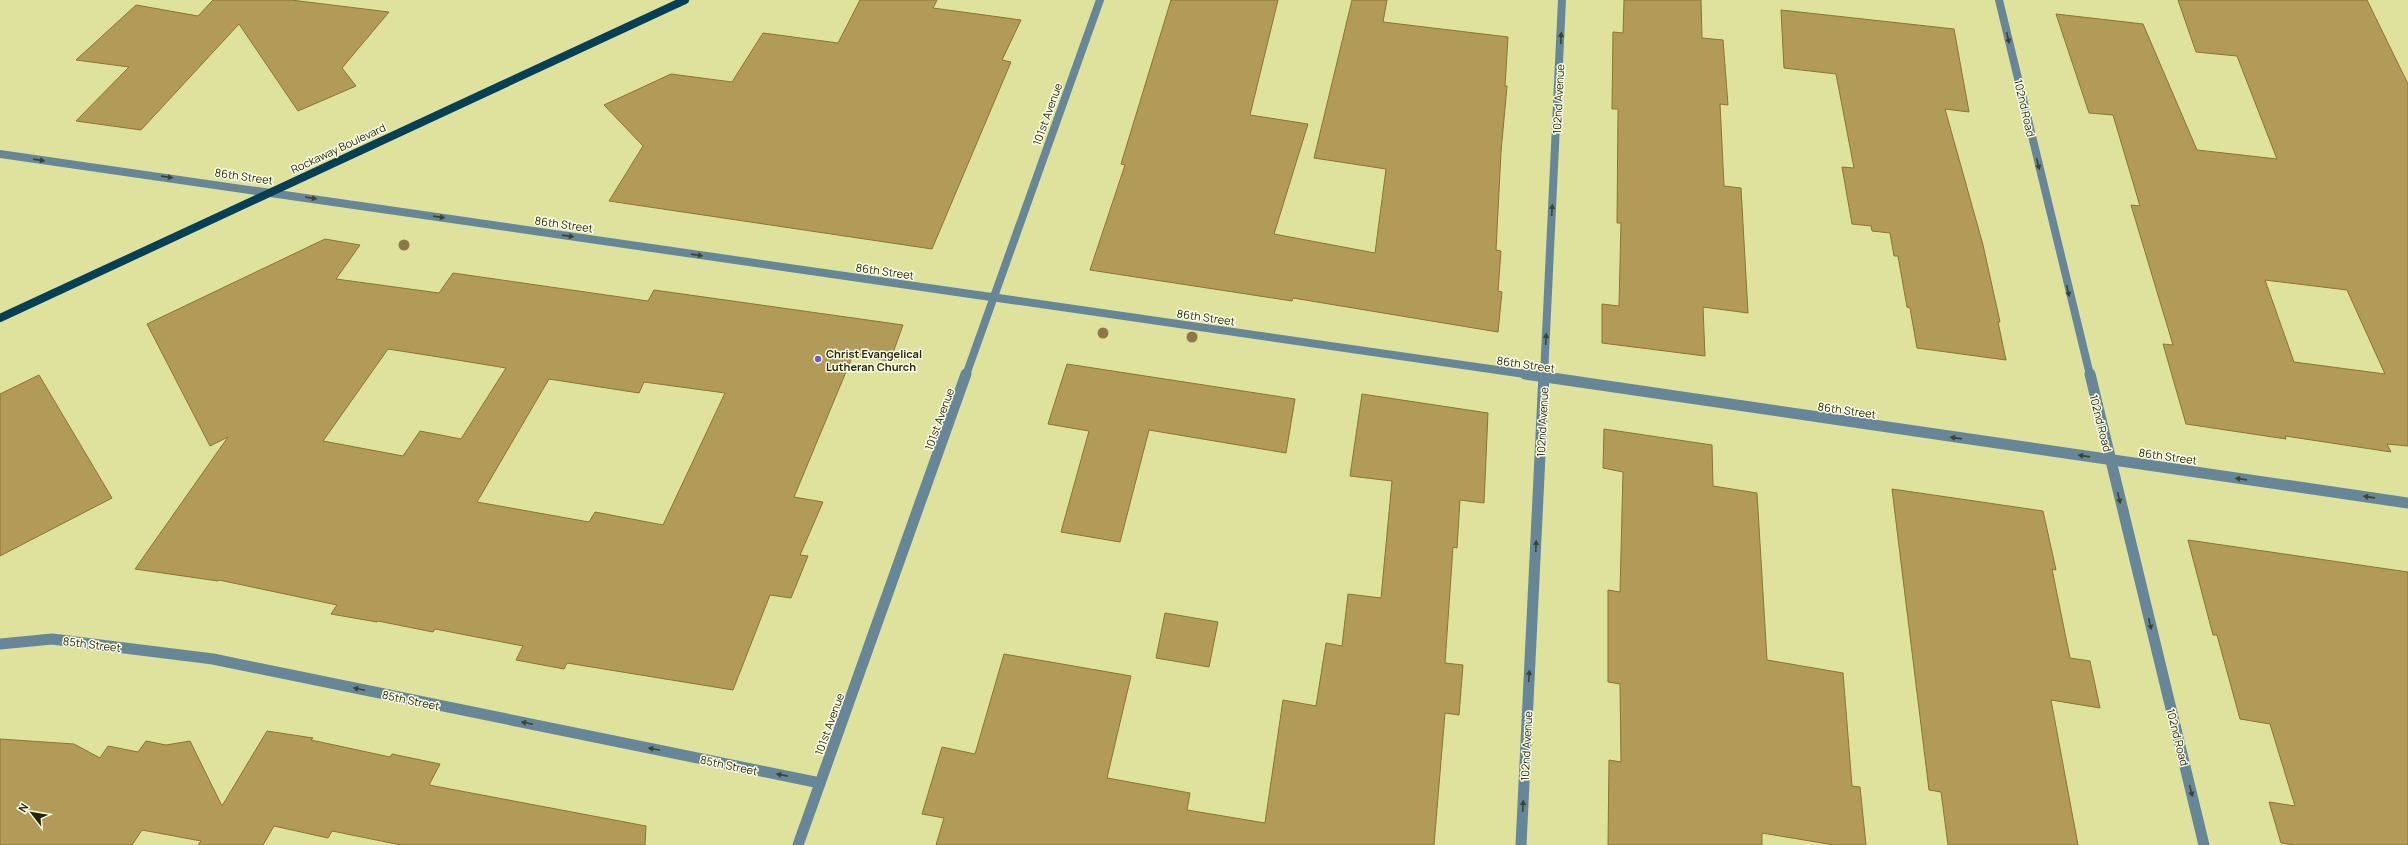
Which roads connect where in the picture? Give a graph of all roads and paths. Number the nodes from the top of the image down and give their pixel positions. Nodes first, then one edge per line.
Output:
1 (685, 0) edge
2 (1100, 0) edge
3 (1562, 0) edge
4 (1999, 0) edge
5 (0, 154) edge
6 (272, 192) junction
7 (994, 299) junction
8 (0, 318) edge
9 (1544, 378) junction
10 (2110, 460) junction
11 (2408, 503) edge
12 (0, 644) edge
13 (820, 783) junction
14 (798, 845) edge
15 (1521, 845) edge
16 (2204, 845) edge

1 - 6 main road, Rockaway Boulevard
2 - 7 street, 101st Avenue
9 -> 3 street, 102nd Avenue
4 -> 10 street, 102nd Road
5 -> 6 street, 86th Street
6 -> 7 street, 86th Street
6 - 8 main road, Rockaway Boulevard
7 - 9 street, 86th Street
7 - 13 street, 101st Avenue
10 -> 9 street, 86th Street
15 -> 9 street, 102nd Avenue
11 -> 10 street, 86th Street
10 -> 16 street, 102nd Road
13 -> 12 street, 85th Street
13 - 14 street, 101st Avenue

